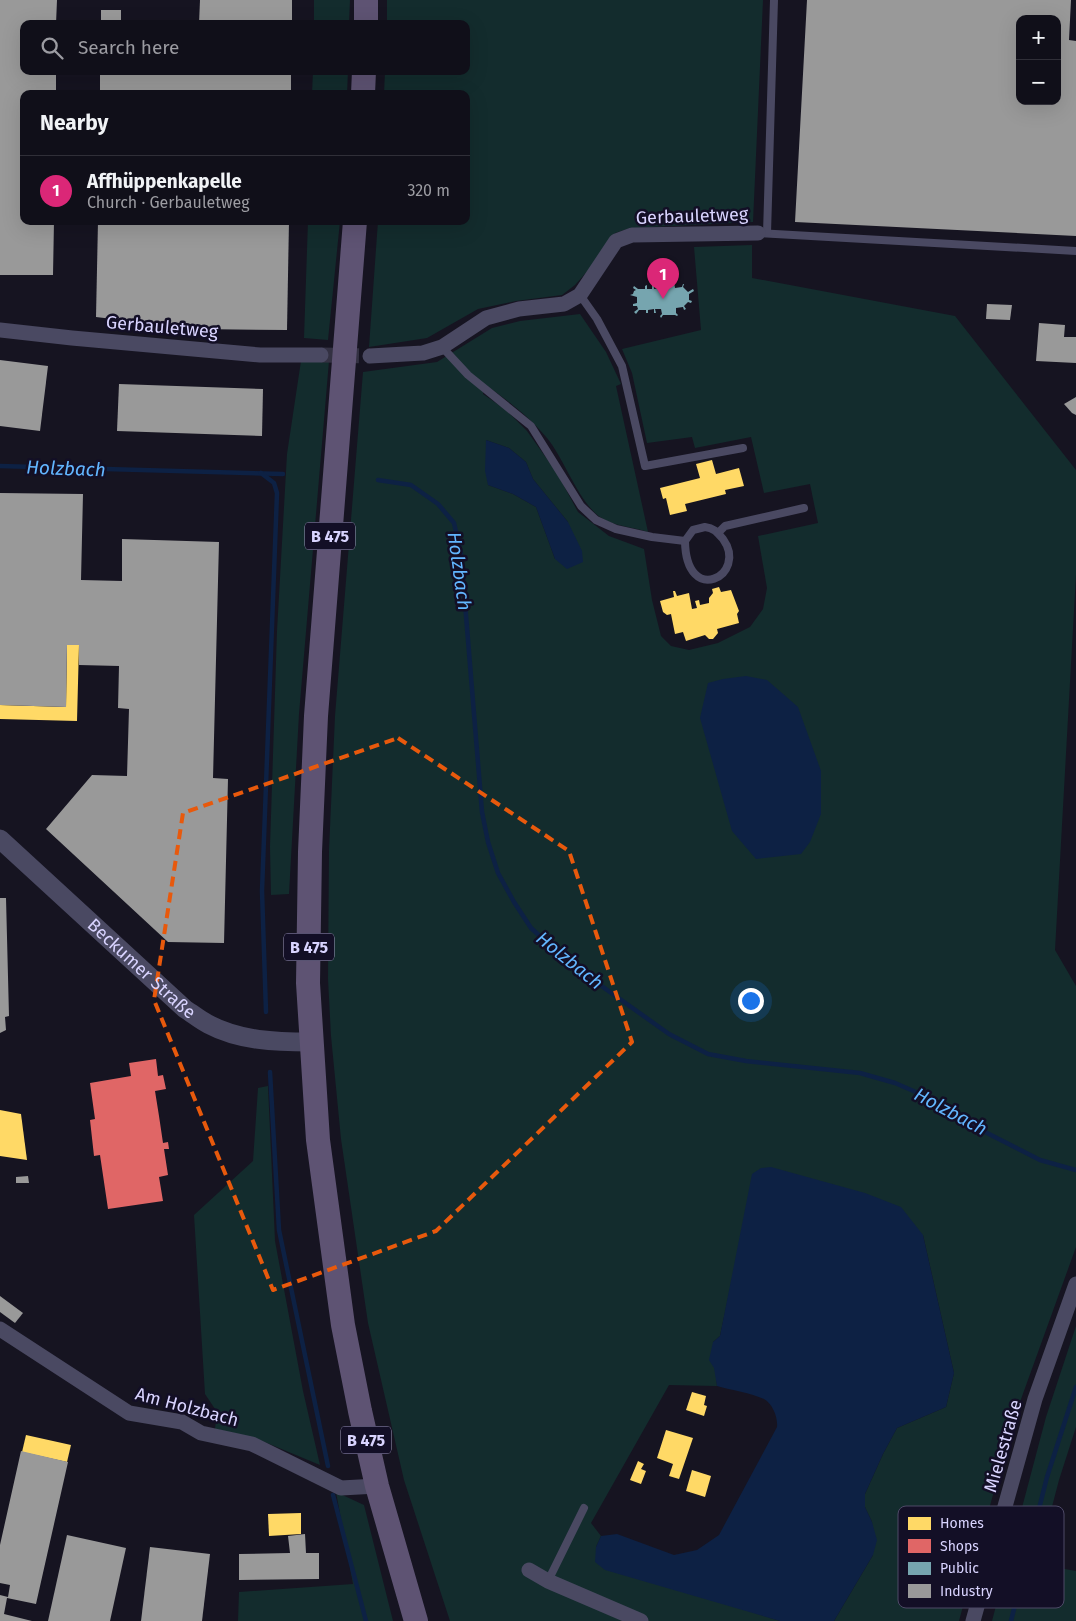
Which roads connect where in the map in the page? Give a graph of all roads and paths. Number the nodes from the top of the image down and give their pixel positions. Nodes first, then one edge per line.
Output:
1 (366, 0) edge
2 (774, 0) edge
3 (366, 20) edge
4 (364, 75) edge
5 (363, 90) edge
6 (356, 225) edge
7 (762, 233) junction
8 (1076, 251) edge
9 (580, 295) junction
10 (0, 330) edge
11 (442, 347) junction
12 (321, 354) tunnel mouth
13 (370, 356) tunnel mouth
14 (743, 448) dead end
15 (804, 508) dead end
16 (718, 533) junction
17 (685, 541) junction
18 (0, 839) edge
19 (311, 1042) junction
20 (1076, 1284) edge
21 (0, 1330) edge
22 (378, 1486) junction
23 (1005, 1506) edge
24 (584, 1508) dead end
25 (529, 1570) dead end
26 (548, 1581) junction
27 (977, 1608) edge
28 (416, 1621) edge
29 (641, 1621) edge
30 (973, 1621) edge

1 - 3 main road
2 - 7 lane
4 - 5 main road
6 - 19 main road, B 475
7 - 8 lane
7 - 9 street, Gerbauletweg
9 - 11 street
9 - 14 lane
10 - 12 street, Gerbauletweg
11 - 13 street
11 - 17 lane
15 - 16 lane
16 - 17 lane
16 - 17 lane
18 - 19 street, Beckumer Straße
19 - 22 main road, B 475
20 - 23 street, Mielestraße
21 - 22 street, Am Holzbach
22 - 28 main road, B 475
24 - 26 lane
25 - 26 street
26 - 29 street
27 - 30 street, Mielestraße

